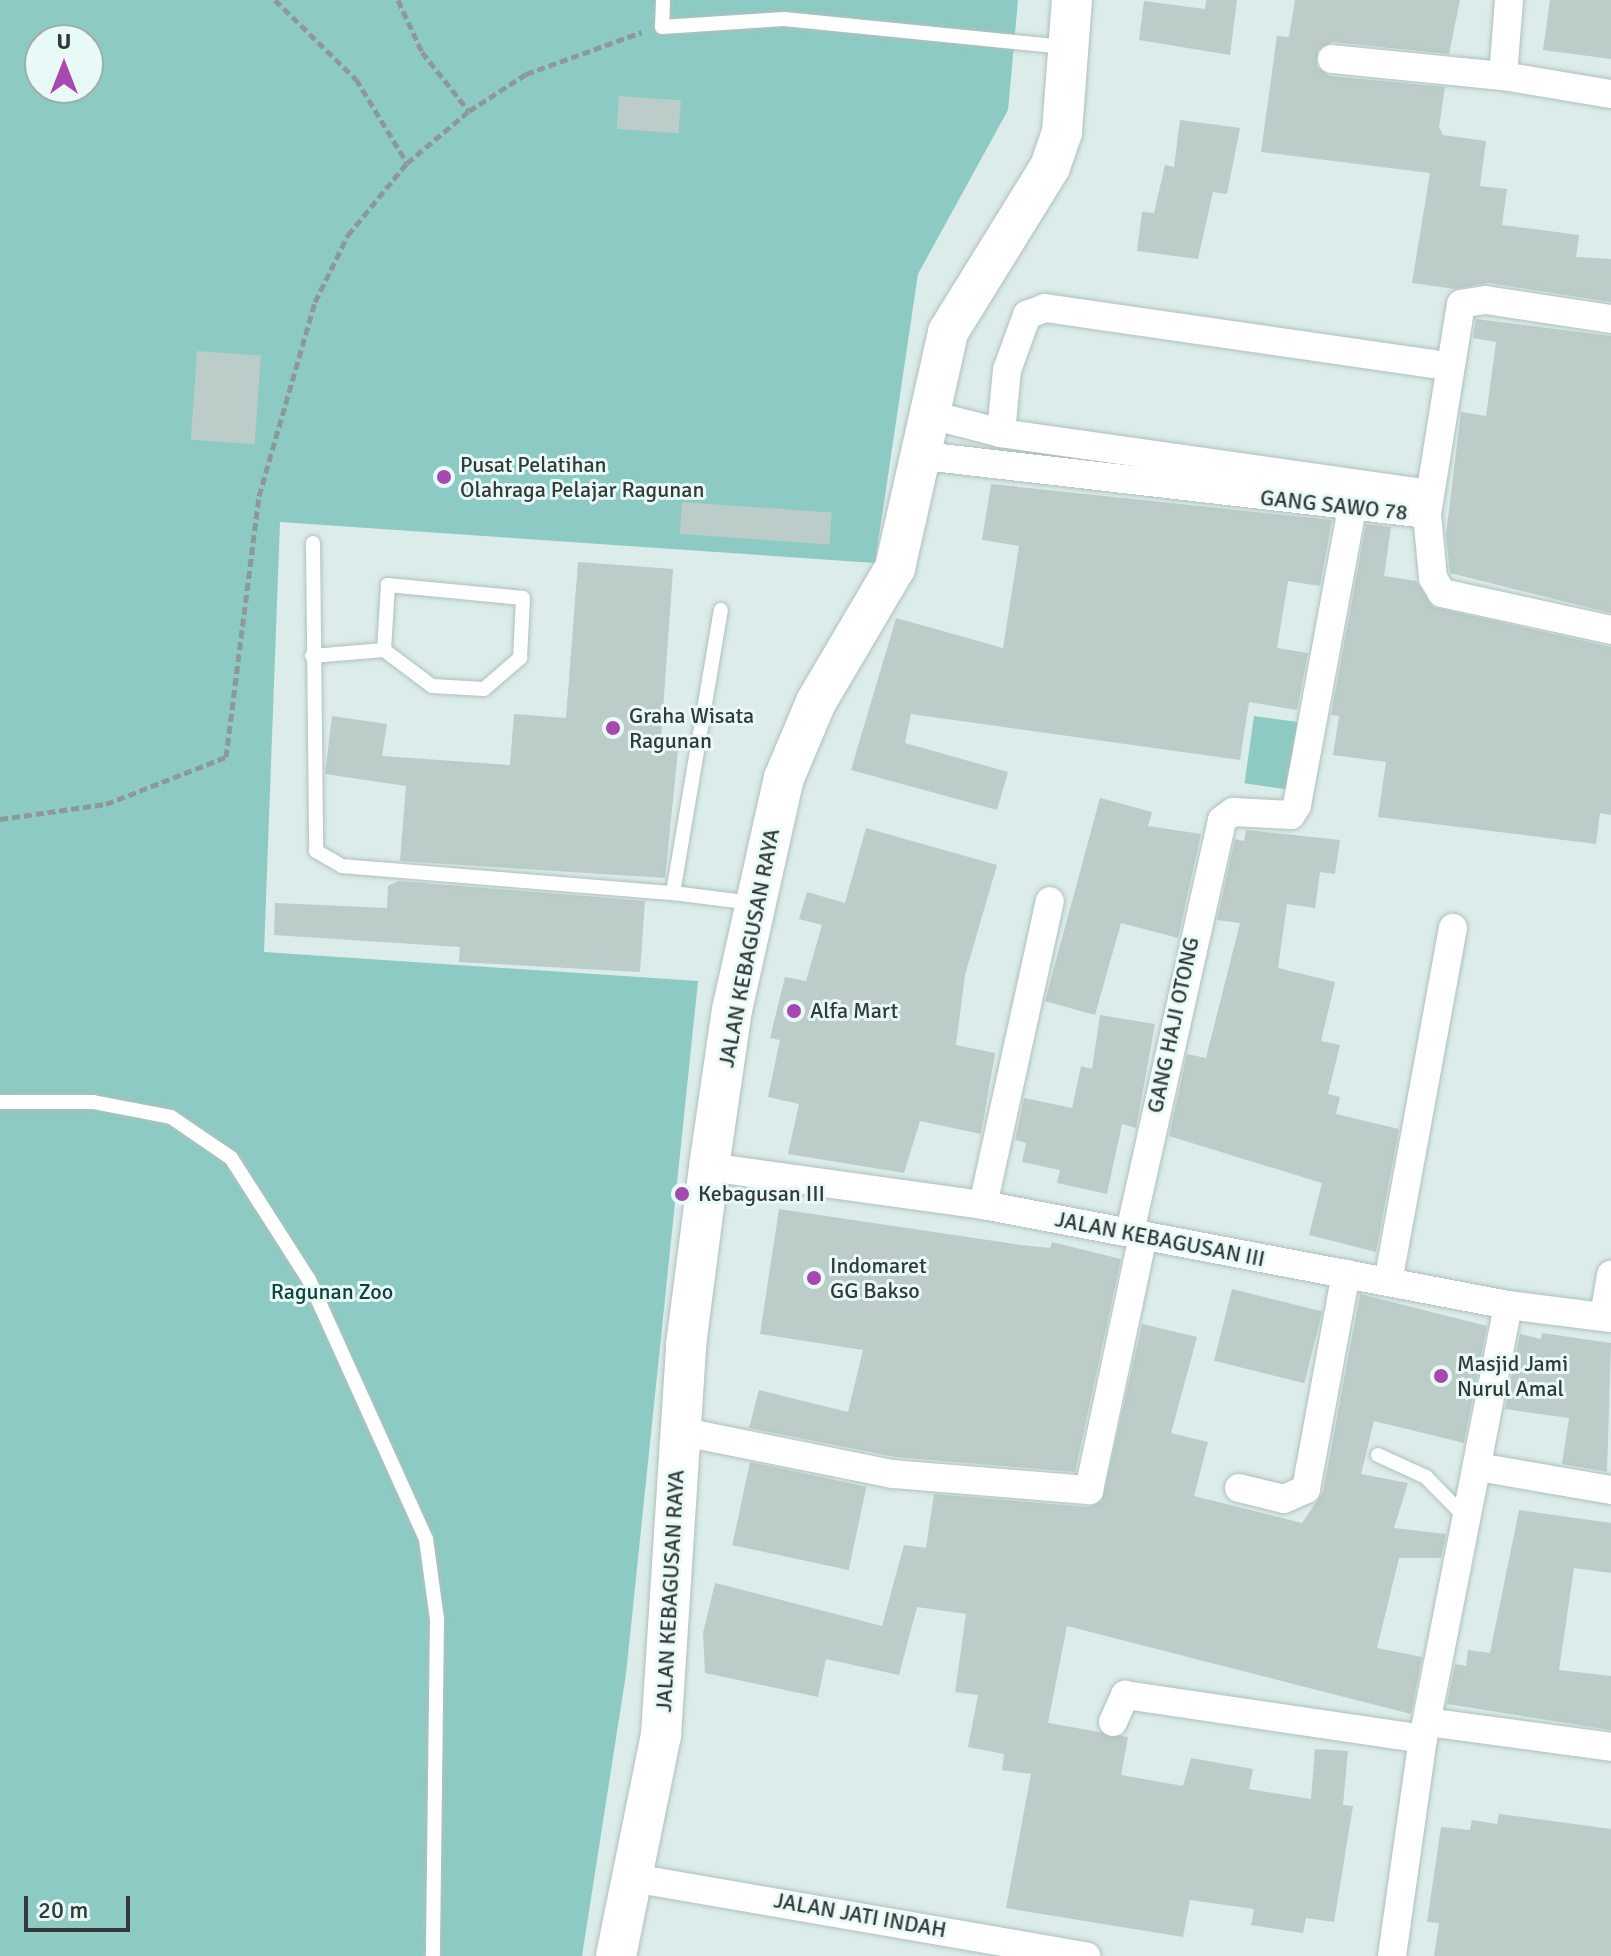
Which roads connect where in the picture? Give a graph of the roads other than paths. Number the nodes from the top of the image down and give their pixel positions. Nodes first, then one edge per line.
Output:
1 (663, 0) edge
2 (1072, 0) edge
3 (1509, 0) edge
4 (1069, 48) junction
5 (1332, 59) dead end
6 (1503, 76) junction
7 (1611, 94) edge
8 (1611, 319) edge
9 (1434, 364) dead end
10 (931, 415) junction
11 (1001, 433) junction
12 (924, 456) junction
13 (1422, 503) junction
14 (1352, 508) junction
15 (313, 543) dead end
16 (721, 610) dead end
17 (1611, 630) edge
18 (384, 650) junction
19 (312, 656) junction
20 (673, 893) junction
21 (1050, 901) dead end
22 (756, 903) junction
23 (1453, 928) dead end
24 (0, 1102) edge
25 (709, 1167) junction
26 (983, 1205) junction
27 (1136, 1234) junction
28 (1346, 1274) junction
29 (1611, 1275) edge
30 (1388, 1282) junction
31 (1508, 1305) junction
32 (1608, 1317) edge
33 (679, 1431) junction
34 (1378, 1455) dead end
35 (1478, 1467) junction
36 (1239, 1488) dead end
37 (1611, 1490) edge
38 (1468, 1520) junction
39 (1113, 1722) dead end
40 (1425, 1731) junction
41 (1611, 1747) edge
42 (633, 1878) junction
43 (433, 1956) edge
44 (616, 1956) edge
45 (1081, 1956) edge
46 (1392, 1956) edge

1 - 4 lane
2 - 4 main road, JALAN KEBAGUSAN RAYA
3 - 6 street
4 - 10 main road, JALAN KEBAGUSAN RAYA
5 - 6 street
6 - 7 street
8 - 13 street, GANG SAWO 78
9 - 11 street
10 - 11 street
10 - 12 main road, JALAN KEBAGUSAN RAYA
11 - 13 street
12 - 14 street, GANG SAWO 78
12 - 22 main road, JALAN KEBAGUSAN RAYA
13 - 14 street, GANG SAWO 78
13 - 17 street
14 - 27 street, GANG HAJI OTONG
15 - 19 lane
16 - 20 lane
18 - 18 lane
18 - 19 lane
19 - 20 lane
20 - 22 lane
21 - 26 street
22 - 25 main road, JALAN KEBAGUSAN RAYA
23 - 30 street
24 - 43 lane
25 - 26 street, JALAN KEBAGUSAN III
25 - 33 main road, JALAN KEBAGUSAN RAYA
26 - 27 street, JALAN KEBAGUSAN III
27 - 28 street, JALAN KEBAGUSAN III
27 - 33 street, GANG HAJI OTONG
28 - 30 street, JALAN KEBAGUSAN III
28 - 36 street
29 - 32 street
30 - 31 street, JALAN KEBAGUSAN III
31 - 32 street, JALAN KEBAGUSAN III
31 - 35 street
33 - 42 main road, JALAN KEBAGUSAN RAYA
34 - 38 lane
35 - 37 street
35 - 38 street
38 - 40 street
39 - 40 street
40 - 41 street
40 - 46 street
42 - 44 main road, JALAN KEBAGUSAN RAYA
42 - 45 street, JALAN JATI INDAH

